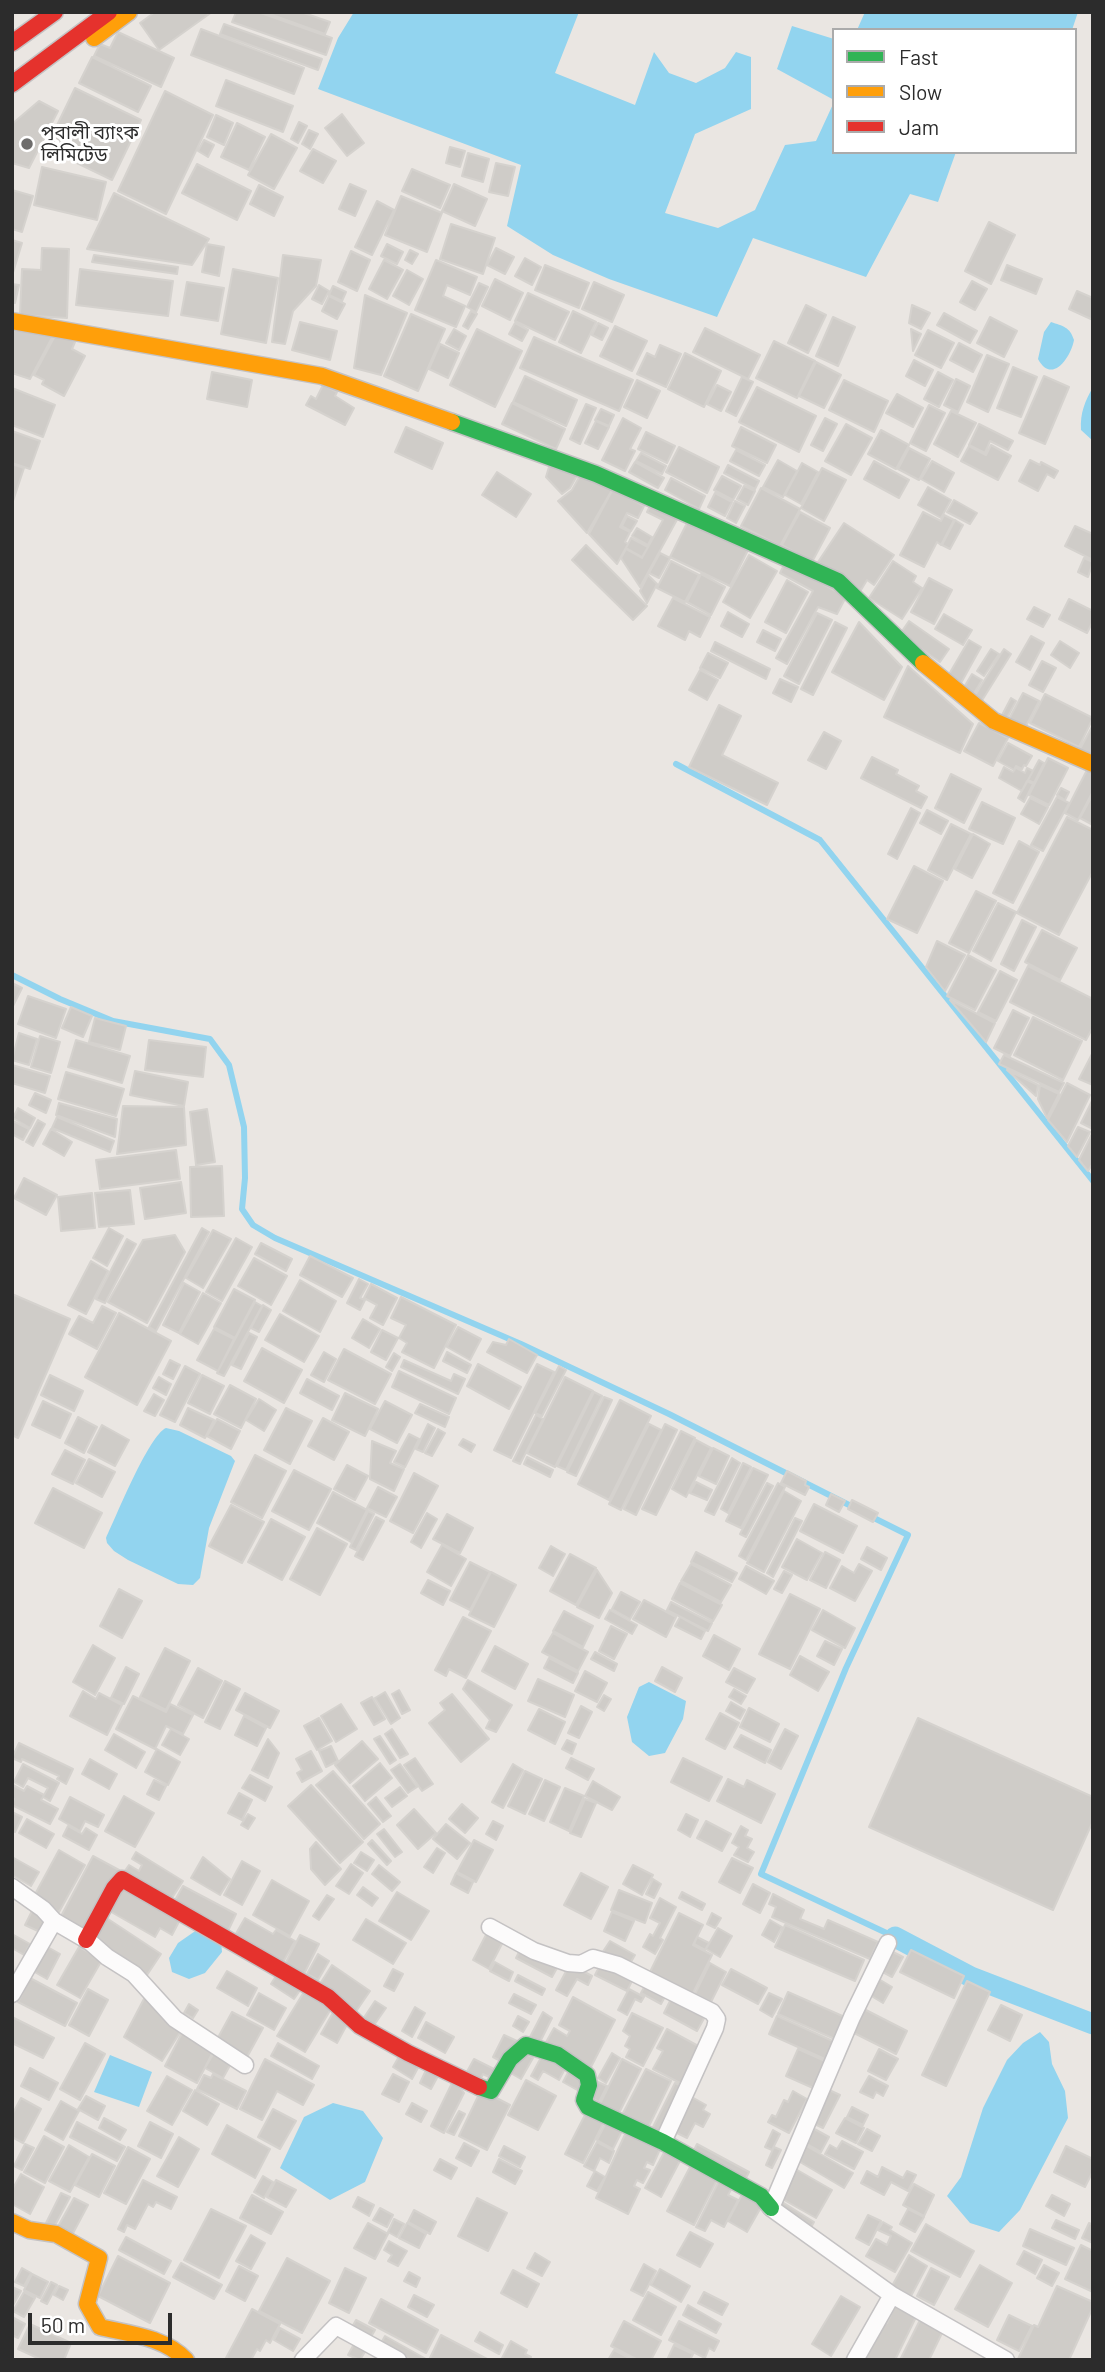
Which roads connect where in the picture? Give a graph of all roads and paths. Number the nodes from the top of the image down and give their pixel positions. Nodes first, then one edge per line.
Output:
1 (55, 12) edge
2 (76, 12) edge
3 (109, 12) edge
4 (129, 12) edge
5 (12, 43) edge
6 (12, 61) edge
7 (12, 84) edge
8 (12, 99) edge
9 (12, 321) edge
10 (1093, 764) edge
11 (12, 1887) edge
12 (54, 1921) junction
13 (490, 1927) dead end
14 (86, 1940) junction
15 (888, 1943) dead end
16 (12, 1994) edge
17 (246, 2065) dead end
18 (663, 2142) junction
19 (771, 2208) junction
20 (12, 2221) edge
21 (892, 2295) junction
22 (186, 2360) edge
23 (303, 2360) edge
24 (398, 2360) edge
25 (855, 2360) edge
26 (1006, 2360) edge

1 - 5 main road
2 - 6 main road
3 - 7 main road
4 - 8 main road
9 - 10 main road
11 - 12 street
12 - 14 street
12 - 16 street
13 - 18 street
14 - 17 street
14 - 18 main road
15 - 19 street
18 - 19 main road
19 - 21 street
20 - 22 main road
21 - 25 street
21 - 26 street
23 - 24 street

